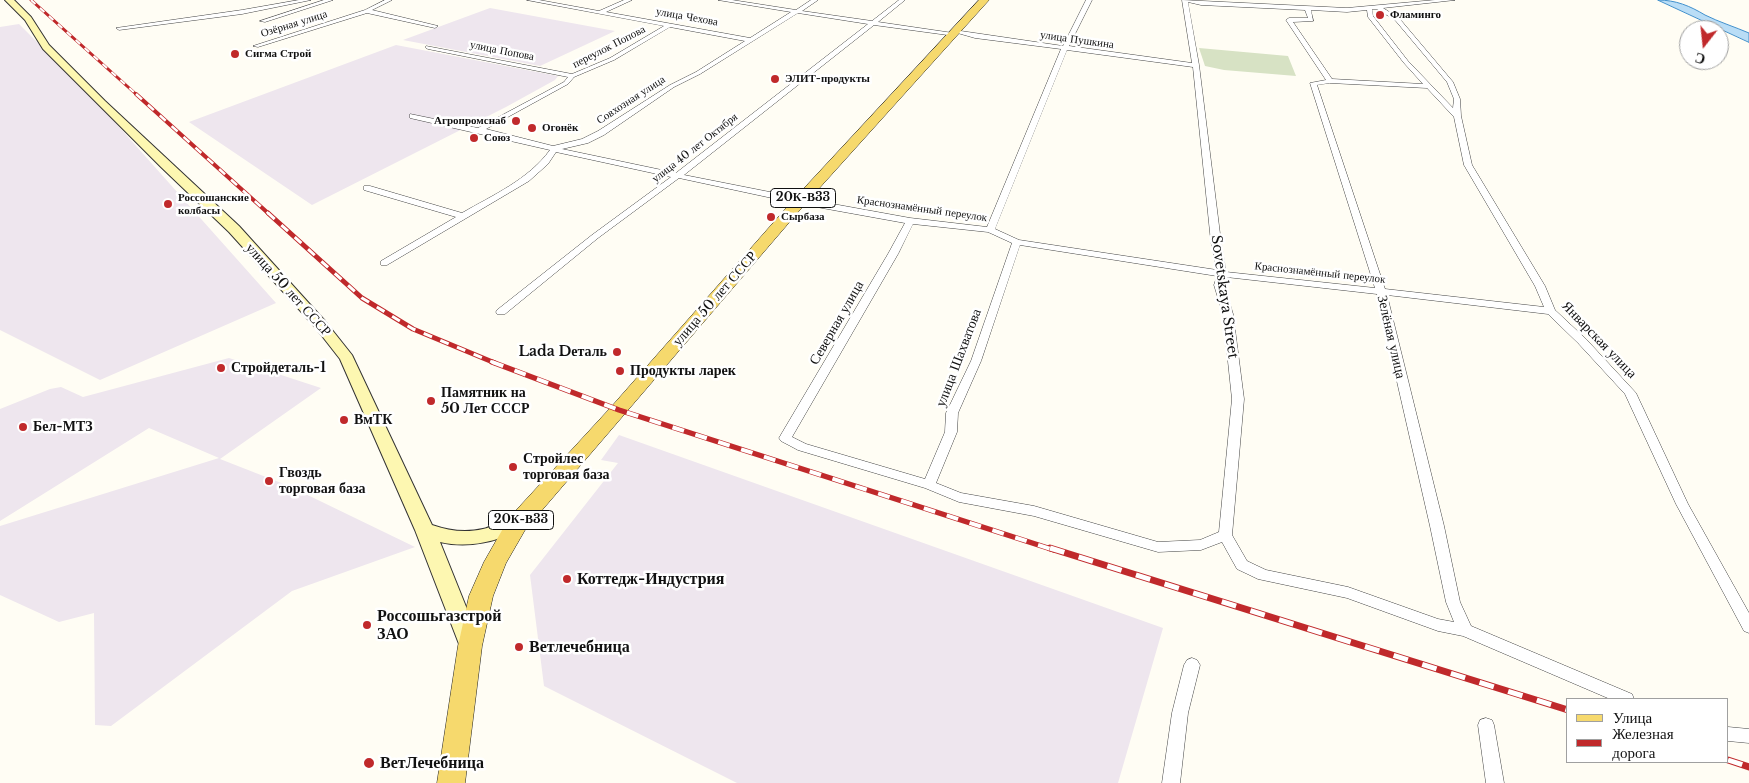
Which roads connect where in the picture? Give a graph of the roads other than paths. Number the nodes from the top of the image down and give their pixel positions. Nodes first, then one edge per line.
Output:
1 (9, 0) edge
2 (274, 0) edge
3 (308, 0) edge
4 (330, 0) edge
5 (390, 0) edge
6 (530, 0) edge
7 (629, 0) edge
8 (721, 0) edge
9 (815, 0) edge
10 (902, 0) edge
11 (984, 0) edge
12 (1089, 0) edge
13 (1185, 0) edge
14 (1452, 0) edge
15 (1371, 8) edge
16 (1308, 9) junction
17 (367, 12) junction
18 (600, 12) junction
19 (797, 12) junction
20 (191, 15) dead end
21 (263, 21) dead end
22 (873, 23) junction
23 (434, 26) dead end
24 (670, 26) junction
25 (119, 28) dead end
26 (955, 33) junction
27 (752, 40) junction
28 (256, 46) dead end
29 (428, 47) dead end
30 (1065, 48) junction
31 (1196, 65) junction
32 (572, 76) junction
33 (1330, 81) junction
34 (1427, 86) junction
35 (413, 116) dead end
36 (1457, 116) junction
37 (479, 130) junction
38 (555, 148) junction
39 (676, 176) junction
40 (367, 188) dead end
41 (800, 201) junction
42 (462, 216) junction
43 (910, 221) junction
44 (990, 230) junction
45 (1017, 242) junction
46 (384, 263) dead end
47 (1222, 274) junction
48 (1380, 291) junction
49 (1551, 311) junction
50 (501, 312) dead end
51 (929, 485) junction
52 (517, 524) junction
53 (425, 530) junction
54 (1225, 534) junction
55 (1749, 628) edge
56 (1465, 630) junction
57 (470, 646) junction
58 (1192, 665) dead end
59 (1624, 698) edge
60 (1486, 726) dead end
61 (1729, 734) edge
62 (1749, 736) edge
63 (451, 783) edge
64 (1171, 783) edge
65 (1495, 783) edge

1 - 53 street, улица 50 лет СССР
2 - 20 street
3 - 25 street, Озёрная улица
4 - 21 street, Озёрная улица
5 - 17 street, Озёрная улица
6 - 18 street, улица Чехова
7 - 18 street
8 - 19 street, улица Пушкина
9 - 19 street, Совхозная улица
10 - 22 street, улица 40 лет Октября
11 - 26 main road, улица 50 лет СССР / 20К-В33
12 - 30 street
13 - 16 street
13 - 31 street, Sovetskaya Street
14 - 15 street
15 - 16 street
15 - 34 street
15 - 36 street, Январская улица
16 - 33 street
17 - 23 street, Озёрная улица
17 - 28 street, Озёрная улица
18 - 24 street, улица Чехова
19 - 22 street, улица Пушкина
19 - 27 street, Совхозная улица
22 - 26 street, улица Пушкина
22 - 39 street, улица 40 лет Октября
24 - 27 street, улица Чехова
24 - 32 street, переулок Попова
26 - 30 street, улица Пушкина
26 - 41 main road, улица 50 лет СССР / 20К-В33
27 - 38 street, Совхозная улица
29 - 32 street, улица Попова
30 - 31 street, улица Пушкина
30 - 44 street
31 - 47 street, Sovetskaya Street
32 - 37 street, переулок Попова
33 - 34 street
33 - 48 street, Зелёная улица
34 - 36 street
35 - 37 street, Краснознамённый переулок
36 - 49 street, Январская улица
37 - 38 street, Краснознамённый переулок
38 - 39 street, Краснознамённый переулок
38 - 42 street
39 - 41 street, Краснознамённый переулок
39 - 50 street, улица 40 лет Октября
40 - 42 street
41 - 43 street, Краснознамённый переулок
41 - 52 main road, улица 50 лет СССР / 20К-В33
42 - 46 street
43 - 44 street, Краснознамённый переулок
43 - 51 street, Северная улица
44 - 45 street, Краснознамённый переулок
45 - 47 street, Краснознамённый переулок
45 - 51 street, улица Шахватова
47 - 48 street, Краснознамённый переулок
47 - 54 street, Sovetskaya Street
48 - 49 street, Краснознамённый переулок
48 - 56 street, Зелёная улица
49 - 55 street, Январская улица
51 - 54 street
52 - 53 street
52 - 57 main road, улица 50 лет СССР / 20К-В33
53 - 57 street, улица 50 лет СССР
54 - 56 street
56 - 59 street
57 - 63 main road, улица 50 лет СССР / 20К-В33
58 - 64 street
60 - 65 street
61 - 62 street

